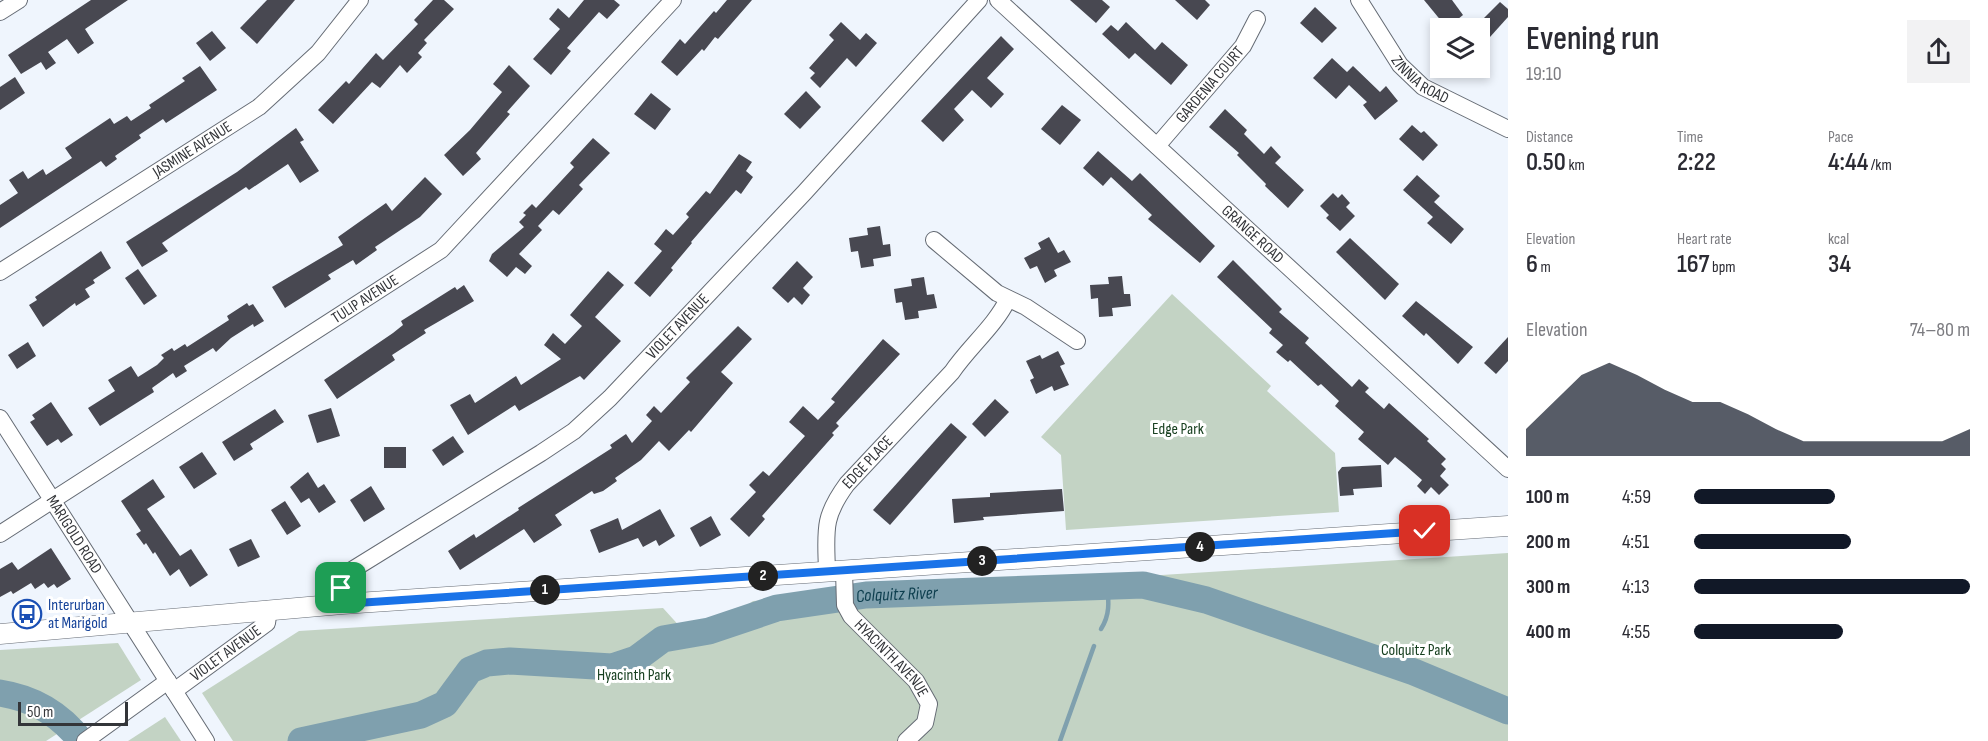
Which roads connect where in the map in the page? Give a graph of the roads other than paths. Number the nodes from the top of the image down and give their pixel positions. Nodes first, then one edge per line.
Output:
1 (19, 0) edge
2 (360, 0) edge
3 (673, 0) edge
4 (979, 0) edge
5 (998, 0) edge
6 (1359, 0) edge
7 (0, 12) edge
8 (1257, 19) dead end
9 (1508, 129) edge
10 (1156, 146) junction
11 (934, 240) dead end
12 (0, 272) edge
13 (1008, 299) junction
14 (1077, 341) dead end
15 (0, 418) edge
16 (1508, 469) edge
17 (54, 501) junction
18 (1508, 526) edge
19 (0, 534) edge
20 (835, 571) junction
21 (342, 604) junction
22 (269, 609) junction
23 (131, 622) junction
24 (0, 634) edge
25 (171, 686) junction
26 (86, 740) edge
27 (206, 741) edge
28 (906, 741) edge

1 - 7 street
2 - 12 street, JASMINE AVENUE
3 - 17 street, TULIP AVENUE
4 - 21 street, VIOLET AVENUE
5 - 10 street, GRANGE ROAD
6 - 9 street, ZINNIA ROAD
8 - 10 street, GARDENIA COURT
10 - 16 street, GRANGE ROAD
11 - 13 street
13 - 14 street
13 - 20 street, EDGE PLACE
15 - 17 street, MARIGOLD ROAD
17 - 19 street, TULIP AVENUE
17 - 23 street, MARIGOLD ROAD
18 - 20 main road
20 - 21 main road
20 - 28 street, HYACINTH AVENUE
21 - 22 main road
22 - 23 main road
22 - 25 street, VIOLET AVENUE
23 - 24 main road
23 - 25 street, MARIGOLD ROAD
25 - 26 street, VIOLET AVENUE
25 - 27 street, MARIGOLD ROAD

